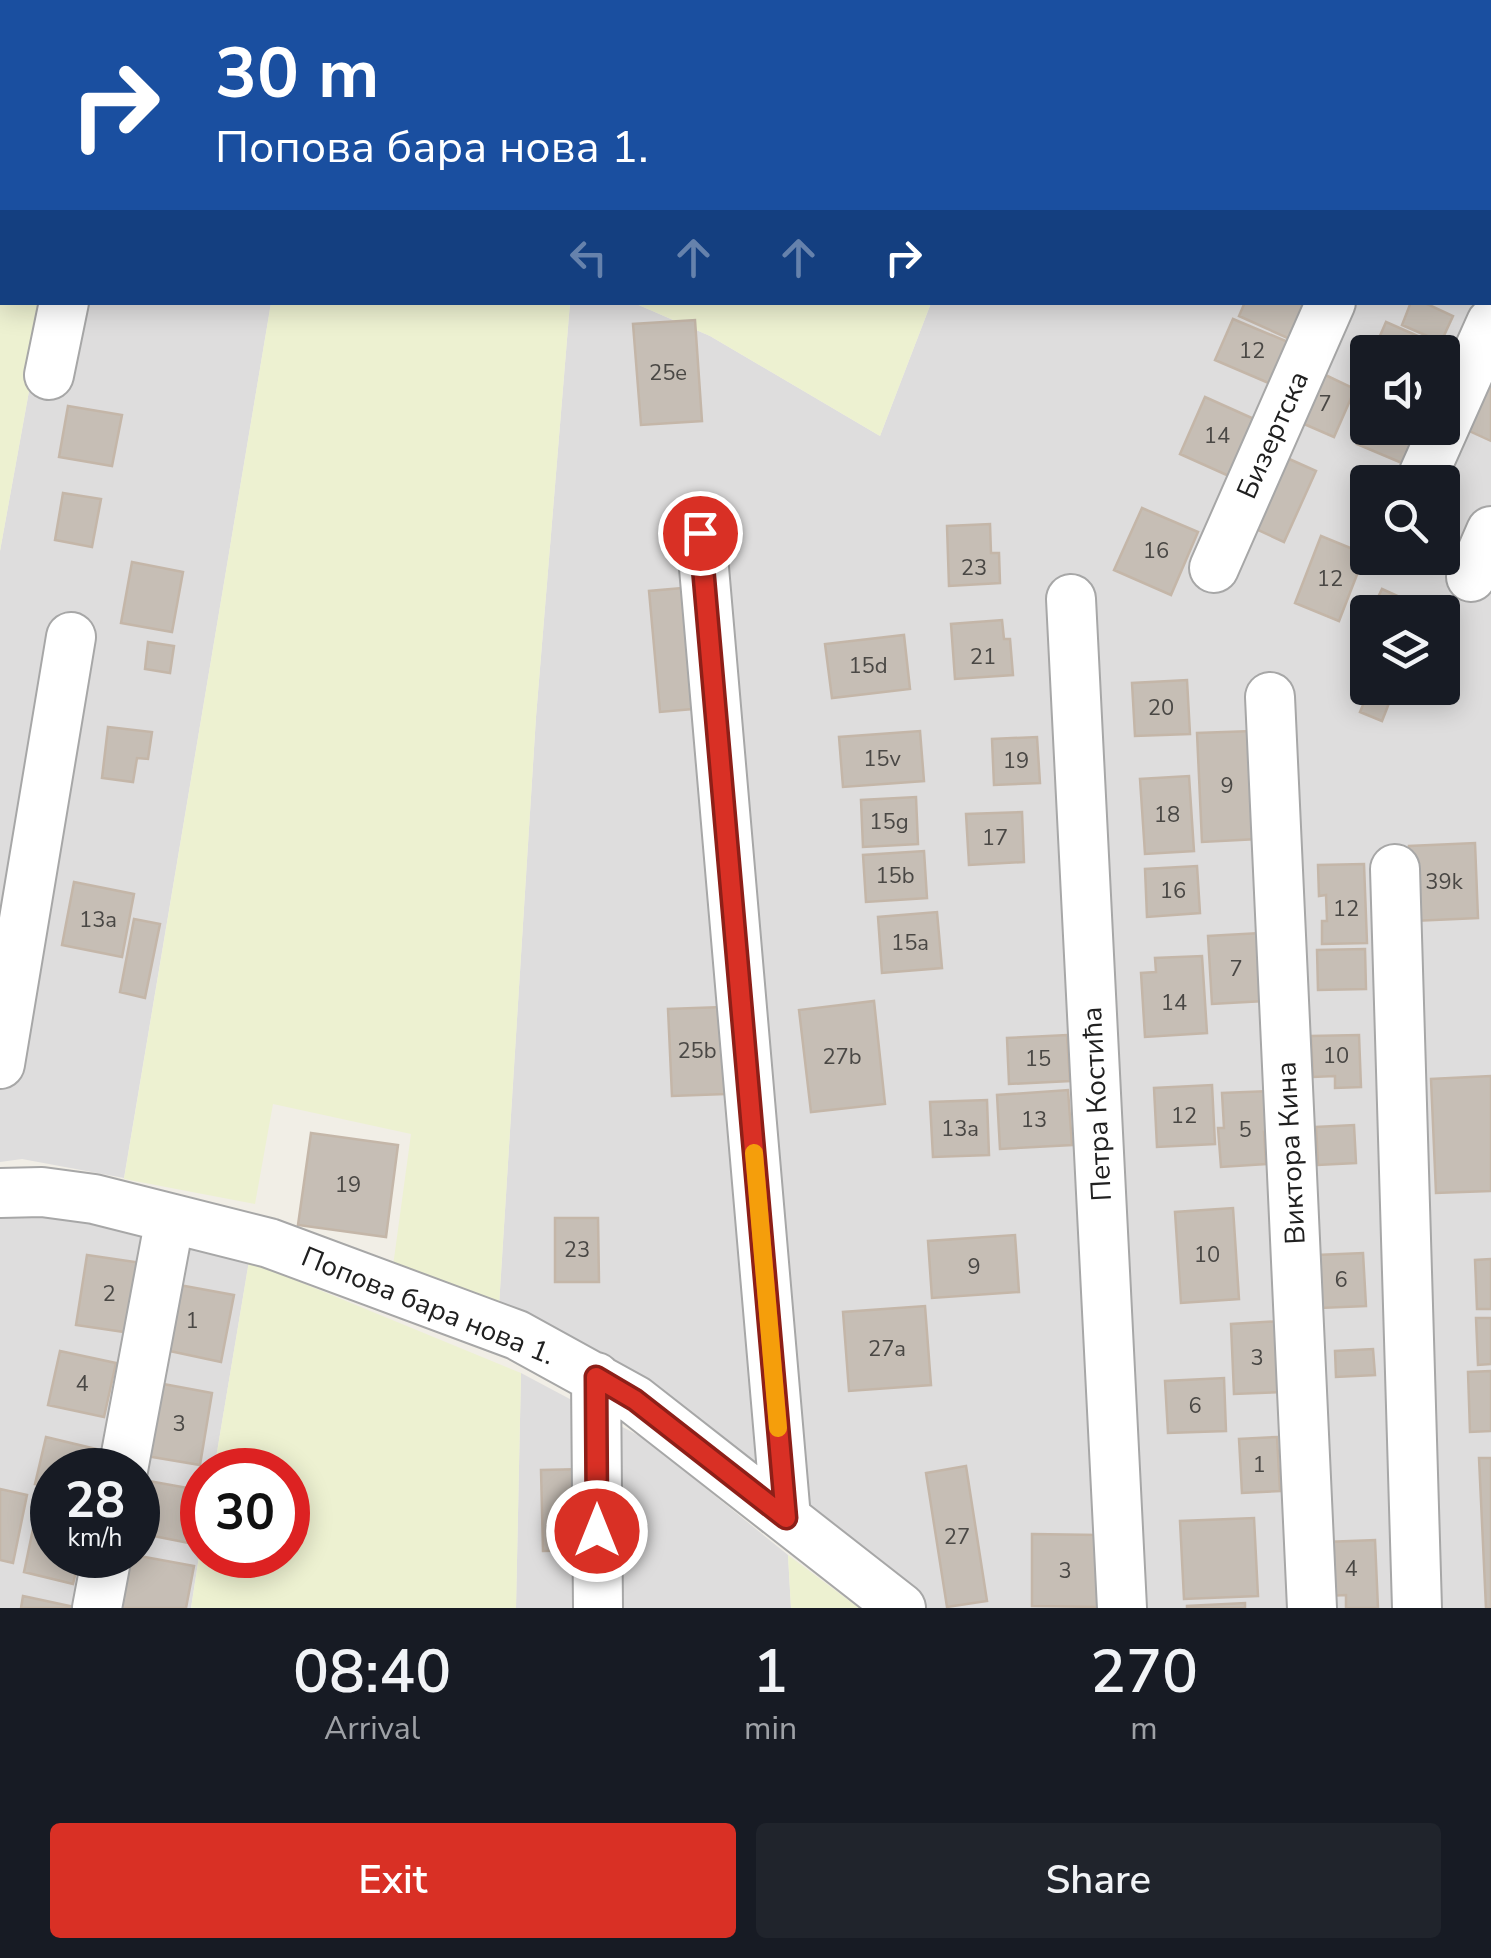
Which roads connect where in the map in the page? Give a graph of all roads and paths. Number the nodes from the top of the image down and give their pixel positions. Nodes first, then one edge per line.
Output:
1 (63, 305) edge
2 (1330, 305) edge
3 (1491, 323) edge
4 (49, 375) dead end
5 (1428, 465) edge
6 (1491, 531) edge
7 (700, 533) dead end
8 (1214, 568) dead end
9 (1471, 577) dead end
10 (1071, 600) dead end
11 (71, 638) dead end
12 (1270, 697) dead end
13 (1395, 869) dead end
14 (0, 1064) edge
15 (0, 1193) edge
16 (170, 1218) junction
17 (596, 1377) junction
18 (127, 1448) edge
19 (786, 1518) junction
20 (103, 1578) edge
21 (98, 1608) edge
22 (598, 1608) edge
23 (901, 1608) edge
24 (1122, 1608) edge
25 (1312, 1608) edge
26 (1417, 1608) edge

1 - 4 street
2 - 8 street, Бизертска
3 - 5 street
6 - 9 street
7 - 19 street
10 - 24 street, Петра Костића
11 - 14 street
12 - 25 street, Виктора Кина
13 - 26 street
15 - 16 street, Попова бара нова 1.
16 - 17 street, Попова бара нова 1.
16 - 18 street
17 - 19 street, Попова бара нова 1.
17 - 22 street
19 - 23 street, Попова бара нова 1.
20 - 21 street

